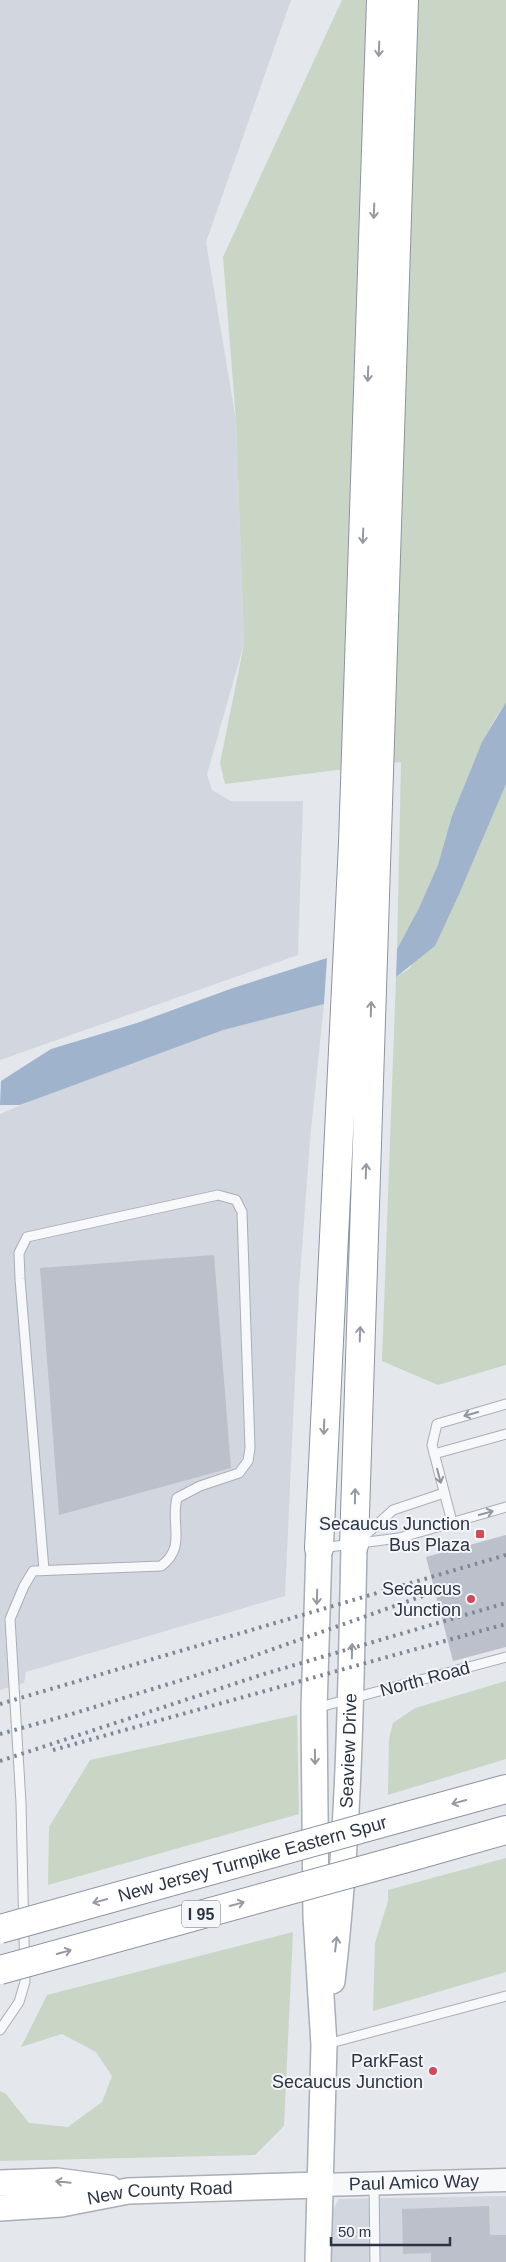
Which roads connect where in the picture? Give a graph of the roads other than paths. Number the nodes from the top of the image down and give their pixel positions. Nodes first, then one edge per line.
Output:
1 (381, 0) edge
2 (404, 0) edge
3 (506, 1404) edge
4 (506, 1434) edge
5 (434, 1454) junction
6 (444, 1494) junction
7 (506, 1507) edge
8 (452, 1522) junction
9 (354, 1545) junction
10 (319, 1548) junction
11 (44, 1570) junction
12 (506, 1657) edge
13 (351, 1700) junction
14 (314, 1708) junction
15 (506, 1789) edge
16 (506, 1830) edge
17 (0, 1929) edge
18 (0, 1970) edge
19 (506, 1996) edge
20 (0, 2030) edge
21 (324, 2045) junction
22 (506, 2180) edge
23 (3, 2183) edge
24 (374, 2183) junction
25 (320, 2185) junction
26 (128, 2191) junction
27 (5, 2208) edge
28 (318, 2262) edge
29 (375, 2262) edge

1 -> 10 highway
9 -> 2 highway
3 -> 5 lane
4 - 5 lane
5 -> 6 lane
6 - 8 lane
6 - 9 lane
8 -> 7 lane
8 - 9 lane
9 - 10 lane
13 -> 9 main road, Seaview Drive
10 -> 14 main road, Seaview Drive
11 - 11 lane
11 - 20 lane
12 - 13 lane, North Road
13 - 14 lane, North Road
21 -> 13 main road, Seaview Drive
14 -> 21 main road, Seaview Drive
15 -> 17 highway, New Jersey Turnpike Eastern Spur / I 95, bridge
18 -> 16 highway, I 95, bridge
19 - 21 lane
21 - 25 main road, Seaview Drive
22 - 24 street, Paul Amico Way
26 -> 23 main road
24 - 25 street, Paul Amico Way
24 - 29 lane
25 - 26 main road, New County Road
25 - 28 main road, Seaview Drive
26 - 27 main road, New County Road

